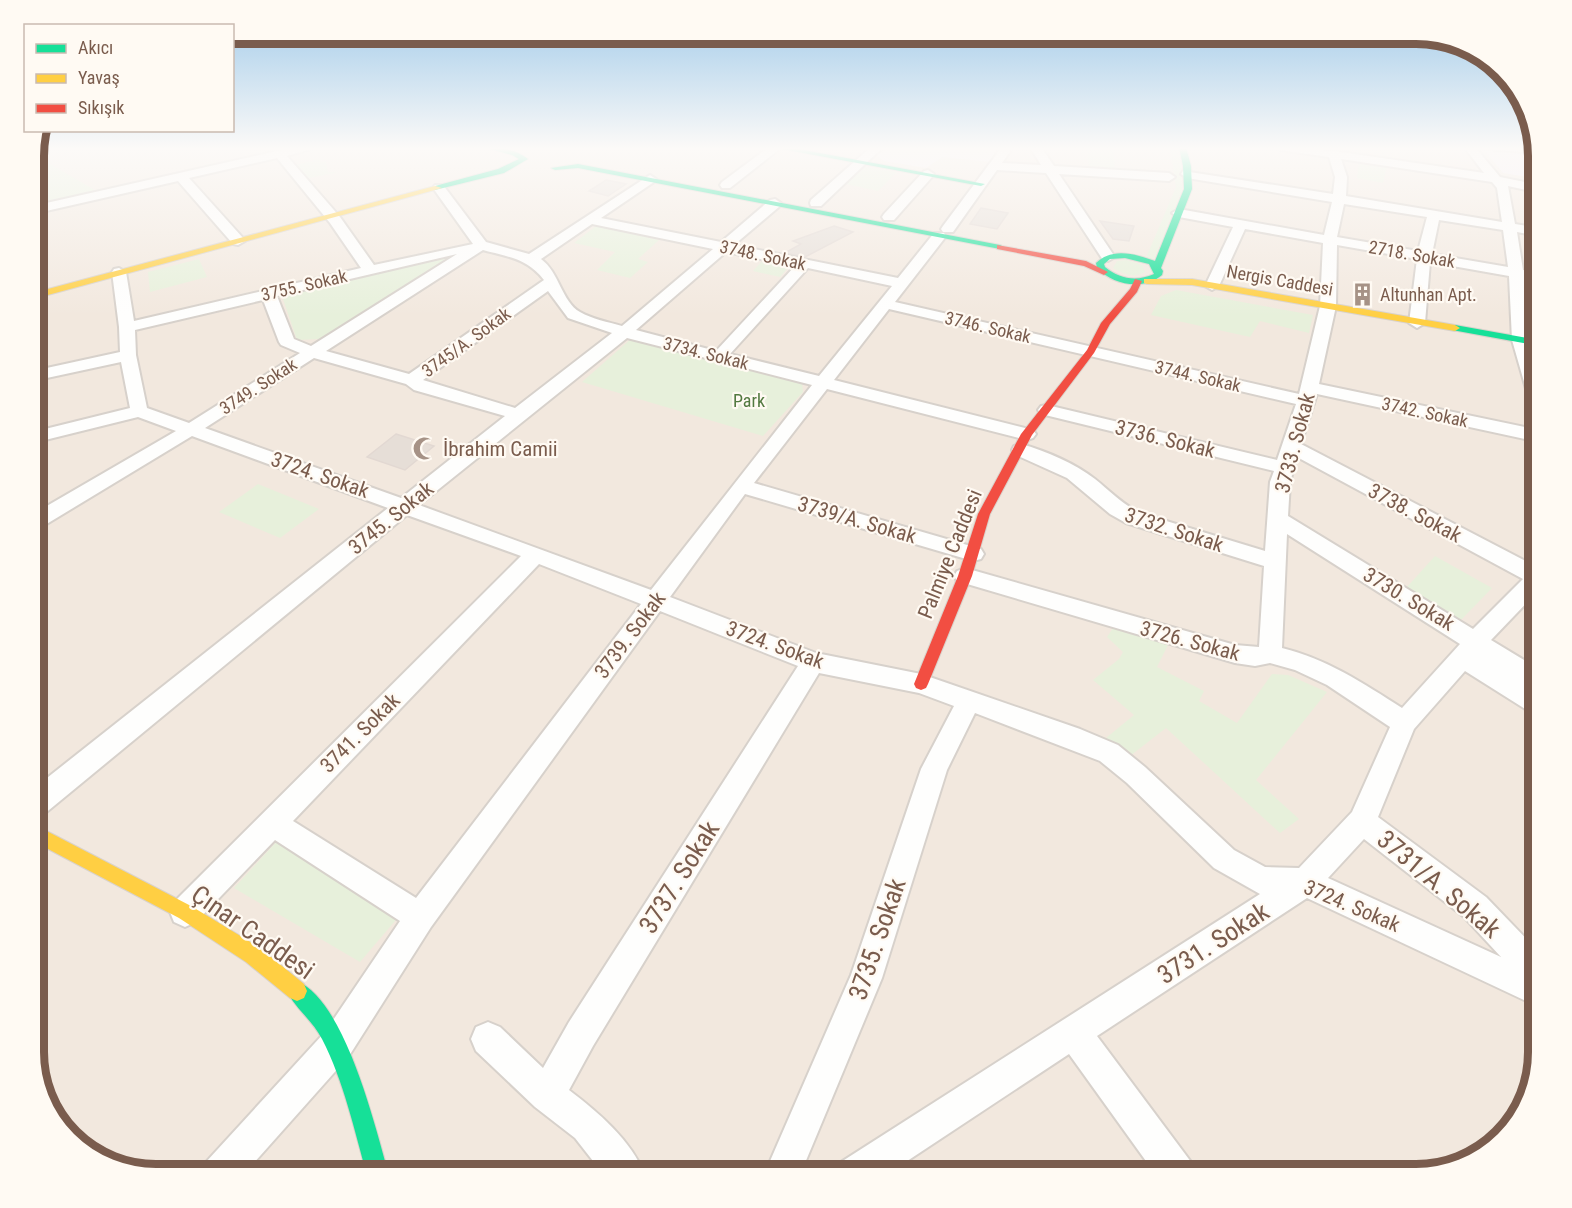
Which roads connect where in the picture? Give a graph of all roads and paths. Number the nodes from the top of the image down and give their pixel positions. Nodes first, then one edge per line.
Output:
1 (63, 203) edge
2 (204, 203) edge
3 (321, 203) edge
4 (380, 203) edge
5 (450, 203) edge
6 (614, 203) edge
7 (775, 203) edge
8 (777, 203) edge
9 (818, 203) edge
10 (902, 203) edge
11 (966, 203) edge
12 (1069, 203) edge
13 (1183, 203) edge
14 (1339, 203) edge
15 (1367, 203) edge
16 (1505, 203) edge
17 (44, 208) edge
18 (1179, 213) junction
19 (1434, 214) junction
20 (332, 216) junction
21 (889, 218) junction
22 (590, 220) junction
23 (1241, 224) junction
24 (1509, 227) junction
25 (1528, 230) edge
26 (944, 233) junction
27 (1330, 239) junction
28 (238, 241) junction
29 (481, 245) junction
30 (1146, 246) dead end
31 (723, 247) junction
32 (1125, 255) junction
33 (1425, 256) junction
34 (531, 259) junction
35 (804, 264) junction
36 (1107, 266) junction
37 (1157, 267) junction
38 (370, 270) junction
39 (119, 272) junction
40 (1516, 273) junction
41 (1528, 275) edge
42 (552, 281) junction
43 (1142, 281) junction
44 (1192, 282) junction
45 (901, 284) junction
46 (1212, 286) junction
47 (44, 293) edge
48 (268, 293) junction
49 (885, 304) junction
50 (1328, 306) junction
51 (1106, 323) junction
52 (1417, 323) junction
53 (127, 327) junction
54 (624, 332) junction
55 (1520, 340) junction
56 (1528, 341) edge
57 (1091, 351) junction
58 (311, 352) junction
59 (128, 355) junction
60 (719, 357) junction
61 (1528, 368) edge
62 (44, 374) edge
63 (412, 380) junction
64 (822, 382) junction
65 (1308, 394) junction
66 (1047, 410) junction
67 (139, 411) junction
68 (518, 414) junction
69 (190, 430) junction
70 (1528, 434) edge
71 (44, 435) edge
72 (1024, 442) junction
73 (1292, 447) junction
74 (1284, 468) junction
75 (741, 486) junction
76 (406, 506) junction
77 (44, 516) edge
78 (1278, 519) junction
79 (536, 554) junction
80 (972, 554) junction
81 (1274, 561) junction
82 (1528, 571) edge
83 (965, 576) junction
84 (1528, 588) edge
85 (656, 600) junction
86 (1470, 649) junction
87 (1270, 654) junction
88 (813, 662) junction
89 (1528, 675) edge
90 (921, 684) junction
91 (1528, 696) edge
92 (968, 702) junction
93 (1404, 723) junction
94 (44, 797) edge
95 (1362, 821) junction
96 (271, 822) junction
97 (44, 838) edge
98 (1305, 882) junction
99 (185, 912) junction
100 (420, 917) junction
101 (1528, 963) edge
102 (1528, 986) edge
103 (1074, 1033) junction
104 (488, 1040) dead end
105 (337, 1044) junction
106 (547, 1095) junction
107 (229, 1164) edge
108 (375, 1164) edge
109 (618, 1164) edge
110 (787, 1164) edge
111 (871, 1164) edge
112 (1170, 1164) edge

1 - 17 street
2 - 28 street
3 - 20 street
4 - 20 main road
5 - 29 street
6 - 22 street
7 - 31 street, 3745. Sokak
8 - 26 main road
9 - 21 main road
10 - 21 street
11 - 26 street, 3739. Sokak
12 - 36 street
13 - 18 main road
14 - 27 street, 3733. Sokak
15 - 19 street
16 - 24 street
18 - 23 street, 2718. Sokak
18 - 37 main road
19 - 24 street
19 - 33 street
20 - 28 main road
20 - 38 street
21 - 26 main road
22 - 31 street, 3748. Sokak
22 - 34 street
23 - 27 street, 2718. Sokak
23 - 46 street
24 - 25 street
24 - 40 street
26 - 36 main road
26 - 45 street, 3739. Sokak
27 - 33 street, 2718. Sokak
27 - 50 street, 3733. Sokak
28 - 39 main road
29 - 34 street
29 - 38 street, 3755. Sokak
29 - 58 street, 3749. Sokak
30 - 32 main road
31 - 35 street, 3748. Sokak
31 - 54 street, 3745. Sokak
32 - 36 main road
32 - 37 main road
33 - 40 street, 2718. Sokak
33 - 52 street
34 - 42 street, 3734. Sokak
35 - 45 street, 3748. Sokak
35 - 60 street
36 - 43 main road
36 - 51 main road, Palmiye Caddesi
37 - 43 main road, Palmiye Caddesi
37 - 44 main road
38 - 48 street, 3755. Sokak
39 - 47 main road
39 - 53 street
40 - 41 street, 2718. Sokak
40 - 55 street
42 - 54 street, 3734. Sokak
42 - 63 street, 3745/A. Sokak
43 - 44 main road
43 - 51 main road, Palmiye Caddesi
44 - 46 main road, Nergis Caddesi
45 - 49 street, 3739. Sokak
46 - 50 main road, Nergis Caddesi
48 - 53 street, 3755. Sokak
48 - 58 street
49 - 57 street, 3746. Sokak
49 - 64 street, 3739. Sokak
50 - 52 main road, Nergis Caddesi
50 - 65 street, 3733. Sokak
51 - 57 main road, Palmiye Caddesi
52 - 55 main road, Nergis Caddesi
53 - 59 street
54 - 60 street, 3734. Sokak
54 - 68 street, 3745. Sokak
55 - 56 main road, Nergis Caddesi
55 - 61 street
57 - 65 street, 3744. Sokak
57 - 66 main road, Palmiye Caddesi
58 - 63 street
58 - 69 street, 3749. Sokak
59 - 62 street
59 - 67 street
60 - 64 street, 3734. Sokak
63 - 68 street, 3745/A. Sokak
64 - 72 street, 3734. Sokak
64 - 75 street, 3739. Sokak
65 - 70 street, 3742. Sokak
65 - 73 street, 3733. Sokak
66 - 72 main road, Palmiye Caddesi
66 - 74 street, 3736. Sokak
67 - 69 street, 3724. Sokak
67 - 71 street
68 - 76 street, 3745. Sokak
69 - 76 street, 3724. Sokak
69 - 77 street, 3749. Sokak
72 - 80 main road, Palmiye Caddesi
72 - 81 street, 3732. Sokak
73 - 74 street, 3733. Sokak
73 - 82 street, 3738. Sokak
74 - 78 street, 3733. Sokak
75 - 80 street, 3739/A. Sokak
75 - 85 street, 3739. Sokak
76 - 79 street, 3724. Sokak
76 - 94 street, 3745. Sokak
78 - 81 street, 3733. Sokak
78 - 86 street, 3730. Sokak
79 - 85 street, 3724. Sokak
79 - 96 street, 3741. Sokak
80 - 83 main road, Palmiye Caddesi
81 - 87 street, 3733. Sokak
83 - 87 street, 3726. Sokak
83 - 90 main road, Palmiye Caddesi
84 - 86 street, 3731. Sokak
85 - 88 street, 3724. Sokak
85 - 100 street, 3739. Sokak
86 - 89 street, 3730. Sokak
86 - 91 street
86 - 93 street, 3731. Sokak
87 - 93 street, 3726. Sokak
88 - 90 street, 3724. Sokak
88 - 106 street, 3737. Sokak
90 - 92 street, 3724. Sokak
92 - 98 street, 3724. Sokak
92 - 110 street, 3735. Sokak
93 - 95 street, 3731. Sokak
95 - 98 street, 3731. Sokak
95 - 101 street, 3731/A. Sokak
96 - 99 street, 3741. Sokak
96 - 100 street
97 - 99 main road, Çınar Caddesi
98 - 102 street, 3724. Sokak
98 - 103 street, 3731. Sokak
99 - 105 main road, Çınar Caddesi
100 - 105 street, 3739. Sokak
103 - 111 street, 3731. Sokak
103 - 112 street
104 - 106 street
105 - 107 street, 3739. Sokak
105 - 108 main road, Çınar Caddesi
106 - 109 street

